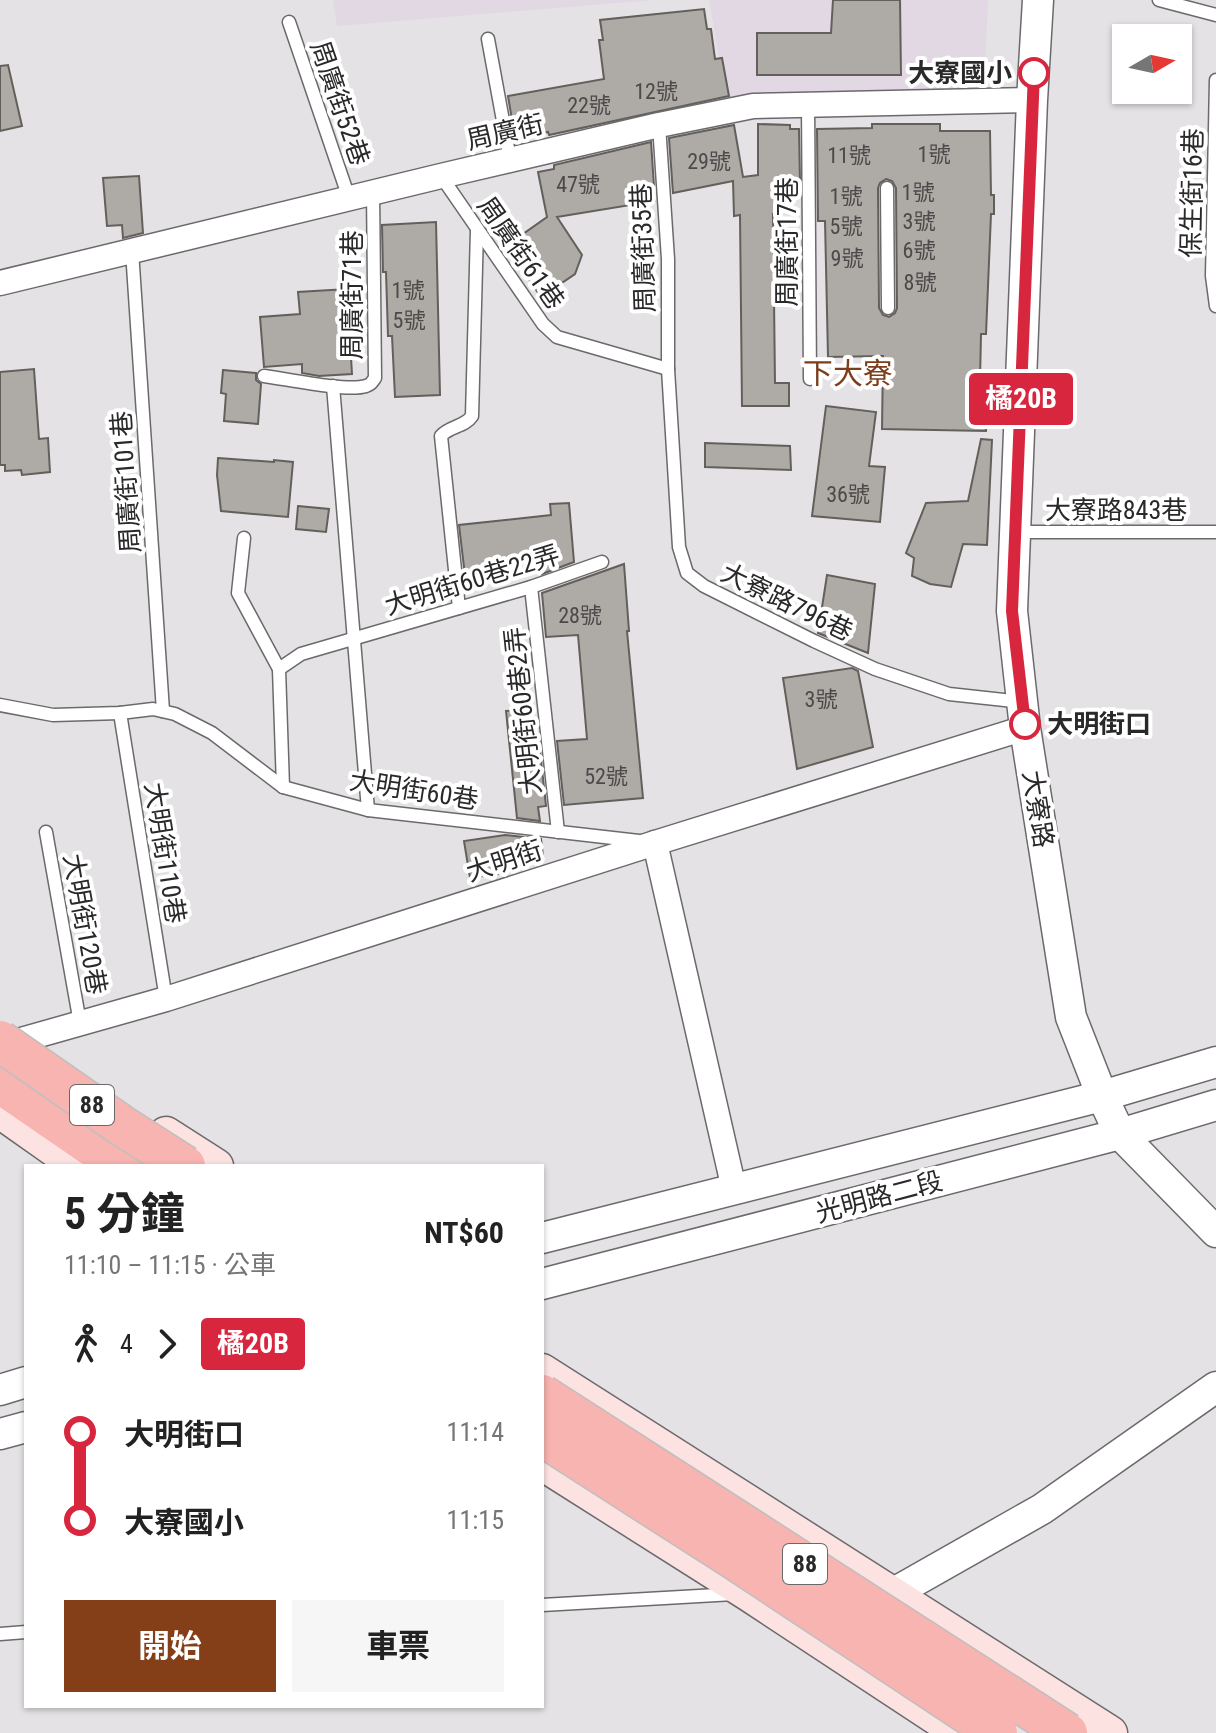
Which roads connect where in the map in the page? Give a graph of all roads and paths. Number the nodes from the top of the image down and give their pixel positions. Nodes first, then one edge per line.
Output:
1 (1038, 0) edge
2 (1159, 0) edge
3 (1216, 15) edge
4 (289, 22) dead end
5 (488, 39) dead end
6 (1216, 80) edge
7 (1032, 100) junction
8 (808, 105) junction
9 (659, 125) junction
10 (510, 159) junction
11 (441, 176) junction
12 (887, 188) dead end
13 (373, 192) junction
14 (349, 198) junction
15 (477, 230) junction
16 (132, 251) junction
17 (0, 283) edge
18 (1216, 306) edge
19 (888, 308) dead end
20 (668, 369) junction
21 (264, 376) dead end
22 (810, 379) dead end
23 (333, 386) junction
24 (1015, 532) junction
25 (1216, 532) edge
26 (244, 538) dead end
27 (602, 562) dead end
28 (531, 587) junction
29 (459, 608) junction
30 (354, 640) junction
31 (279, 669) junction
32 (0, 705) edge
33 (163, 711) junction
34 (120, 713) junction
35 (1024, 715) junction
36 (283, 787) junction
37 (368, 810) junction
38 (46, 832) dead end
39 (558, 832) junction
40 (655, 843) junction
41 (166, 999) junction
42 (80, 1023) junction
43 (7, 1036) edge
44 (1216, 1062) edge
45 (0, 1083) edge
46 (1102, 1096) junction
47 (1216, 1105) edge
48 (0, 1111) edge
49 (1120, 1134) junction
50 (75, 1164) edge
51 (118, 1164) edge
52 (182, 1164) edge
53 (213, 1164) edge
54 (787, 1176) junction
55 (734, 1189) junction
56 (800, 1217) junction
57 (1216, 1232) edge
58 (544, 1237) edge
59 (544, 1283) edge
60 (544, 1372) edge
61 (24, 1383) edge
62 (1216, 1387) edge
63 (0, 1390) edge
64 (544, 1396) edge
65 (24, 1428) edge
66 (0, 1434) edge
67 (544, 1437) edge
68 (544, 1464) edge
69 (749, 1594) junction
70 (892, 1594) junction
71 (544, 1605) edge
72 (24, 1632) edge
73 (0, 1634) edge
74 (960, 1733) edge
75 (997, 1733) edge
76 (1067, 1733) edge
77 (1110, 1733) edge

1 - 7 street, 大寮路
2 - 3 lane
4 - 14 lane, 周廣街52巷
5 - 10 lane
6 - 18 lane, 保生街16巷
7 - 8 street, 周廣街
7 - 24 street, 大寮路
8 - 9 street, 周廣街
8 - 22 lane, 周廣街17巷
9 - 10 street, 周廣街
9 - 20 lane, 周廣街35巷
10 - 11 street, 周廣街
11 - 13 street, 周廣街
11 - 15 lane, 周廣街61巷
12 - 19 lane
13 - 14 street, 周廣街
13 - 23 lane, 周廣街71巷
14 - 16 street, 周廣街
15 - 20 lane, 周廣街61巷
15 - 29 lane
16 - 17 street, 周廣街
16 - 33 lane, 周廣街101巷
20 - 35 lane, 大寮路796巷
21 - 23 lane, 周廣街71巷
23 - 30 lane, 大明街60巷22弄
24 - 25 lane, 大寮路843巷
24 - 35 street, 大寮路
26 - 31 lane
27 - 28 lane, 大明街60巷22弄
28 - 29 lane, 大明街60巷22弄
28 - 39 lane, 大明街60巷2弄
29 - 30 lane, 大明街60巷22弄
30 - 31 lane, 大明街60巷22弄
30 - 37 lane, 大明街60巷22弄
31 - 36 lane
32 - 34 lane, 大明街60巷
33 - 34 lane, 大明街60巷
33 - 36 lane, 大明街60巷
34 - 41 lane, 大明街110巷
35 - 40 street, 大明街
35 - 46 street, 大寮路
36 - 37 lane, 大明街60巷
37 - 39 lane, 大明街60巷
38 - 42 lane, 大明街120巷
39 - 40 lane, 大明街60巷
40 - 41 street, 大明街
40 - 55 street
41 - 42 street, 大明街
42 - 43 street, 大明街
43 - 52 highway, 88, bridge
43 - 53 main road
44 - 46 street, 光明路二段
45 - 51 highway, 88
46 - 49 street, 大寮路
46 - 54 street, 光明路二段
47 - 49 street, 光明路二段
48 - 50 main road
49 - 56 street, 光明路二段
49 - 57 street, 大寮路
54 - 55 street, 光明路二段
54 - 56 street
55 - 58 street, 光明路二段
56 - 59 street, 光明路二段
60 - 70 main road
61 - 63 street
62 - 70 street
64 - 76 highway, 88, bridge
65 - 66 street
67 - 75 highway, 88, bridge
68 - 69 main road
69 - 70 street
69 - 71 lane
69 - 74 main road
70 - 77 main road
72 - 73 lane

